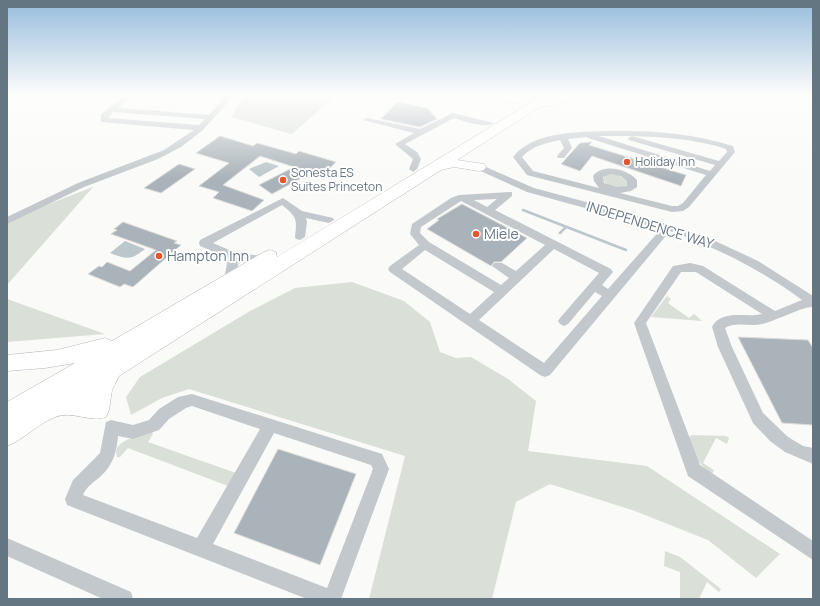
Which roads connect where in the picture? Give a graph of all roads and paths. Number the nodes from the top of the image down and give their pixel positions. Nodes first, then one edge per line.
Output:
1 (131, 122) edge
2 (205, 122) edge
3 (377, 122) edge
4 (439, 122) edge
5 (484, 122) edge
6 (501, 122) edge
7 (490, 123) joint
8 (200, 128) junction
9 (422, 132) junction
10 (615, 133) junction
11 (584, 134) junction
12 (563, 138) junction
13 (475, 142) junction
14 (561, 156) dead end
15 (721, 164) junction
16 (435, 167) junction
17 (479, 167) junction
18 (413, 169) junction
19 (712, 174) junction
20 (548, 178) junction
21 (520, 186) junction
22 (538, 192) junction
23 (607, 192) junction
24 (507, 196) junction
25 (462, 197) junction
26 (589, 206) junction
27 (604, 210) junction
28 (488, 211) junction
29 (299, 213) junction
30 (329, 220) junction
31 (7, 221) edge
32 (667, 228) junction
33 (300, 237) junction
34 (553, 244) junction
35 (425, 245) junction
36 (234, 256) junction
37 (264, 260) junction
38 (498, 266) dead end
39 (517, 277) junction
40 (230, 280) junction
41 (594, 286) junction
42 (502, 291) junction
43 (610, 295) junction
44 (812, 301) edge
45 (774, 316) junction
46 (470, 321) junction
47 (564, 321) dead end
48 (136, 335) junction
49 (7, 363) edge
50 (112, 369) junction
51 (50, 408) junction
52 (98, 410) junction
53 (7, 414) edge
54 (270, 425) junction
55 (111, 427) junction
56 (7, 435) edge
57 (813, 456) edge
58 (7, 547) edge
59 (201, 549) junction
60 (813, 551) edge
61 (102, 595) edge
62 (124, 599) edge
63 (331, 599) edge

1 - 8 street
2 - 8 street
3 - 9 street
4 - 9 street
5 - 7 street
6 - 13 highway
7 - 18 highway
8 - 31 street
9 - 18 street
10 - 11 street
10 - 15 street
10 - 15 street
11 - 12 street
11 - 19 street
12 - 14 street
12 - 20 street
13 - 16 highway
13 - 17 highway
15 - 19 street
16 - 17 highway
16 - 50 highway
17 - 21 street, INDEPENDENCE WAY
18 - 30 highway
19 - 23 street
20 - 22 street
20 - 23 street
21 - 22 street, INDEPENDENCE WAY
21 - 24 street
22 - 26 street, INDEPENDENCE WAY
23 - 26 street
23 - 27 street
24 - 25 street
24 - 28 street
25 - 28 street
25 - 35 street
26 - 27 street, INDEPENDENCE WAY
27 - 32 street, INDEPENDENCE WAY
28 - 34 street
29 - 30 street
29 - 33 street
29 - 36 street
30 - 33 highway
32 - 43 street
32 - 44 street, INDEPENDENCE WAY
33 - 37 highway
34 - 39 street
34 - 41 street
35 - 42 street
35 - 46 street
36 - 37 street
36 - 40 street
37 - 40 highway
38 - 39 street
39 - 42 street
40 - 48 highway
41 - 43 street
41 - 47 street
42 - 46 street
43 - 46 street
44 - 45 street
45 - 57 street
45 - 60 street
48 - 49 highway
48 - 53 highway
50 - 51 highway
50 - 52 highway
51 - 52 highway
51 - 56 highway
52 - 55 street
54 - 55 street
54 - 59 street
54 - 63 street
55 - 59 street
58 - 61 street
59 - 63 street
61 - 62 street

